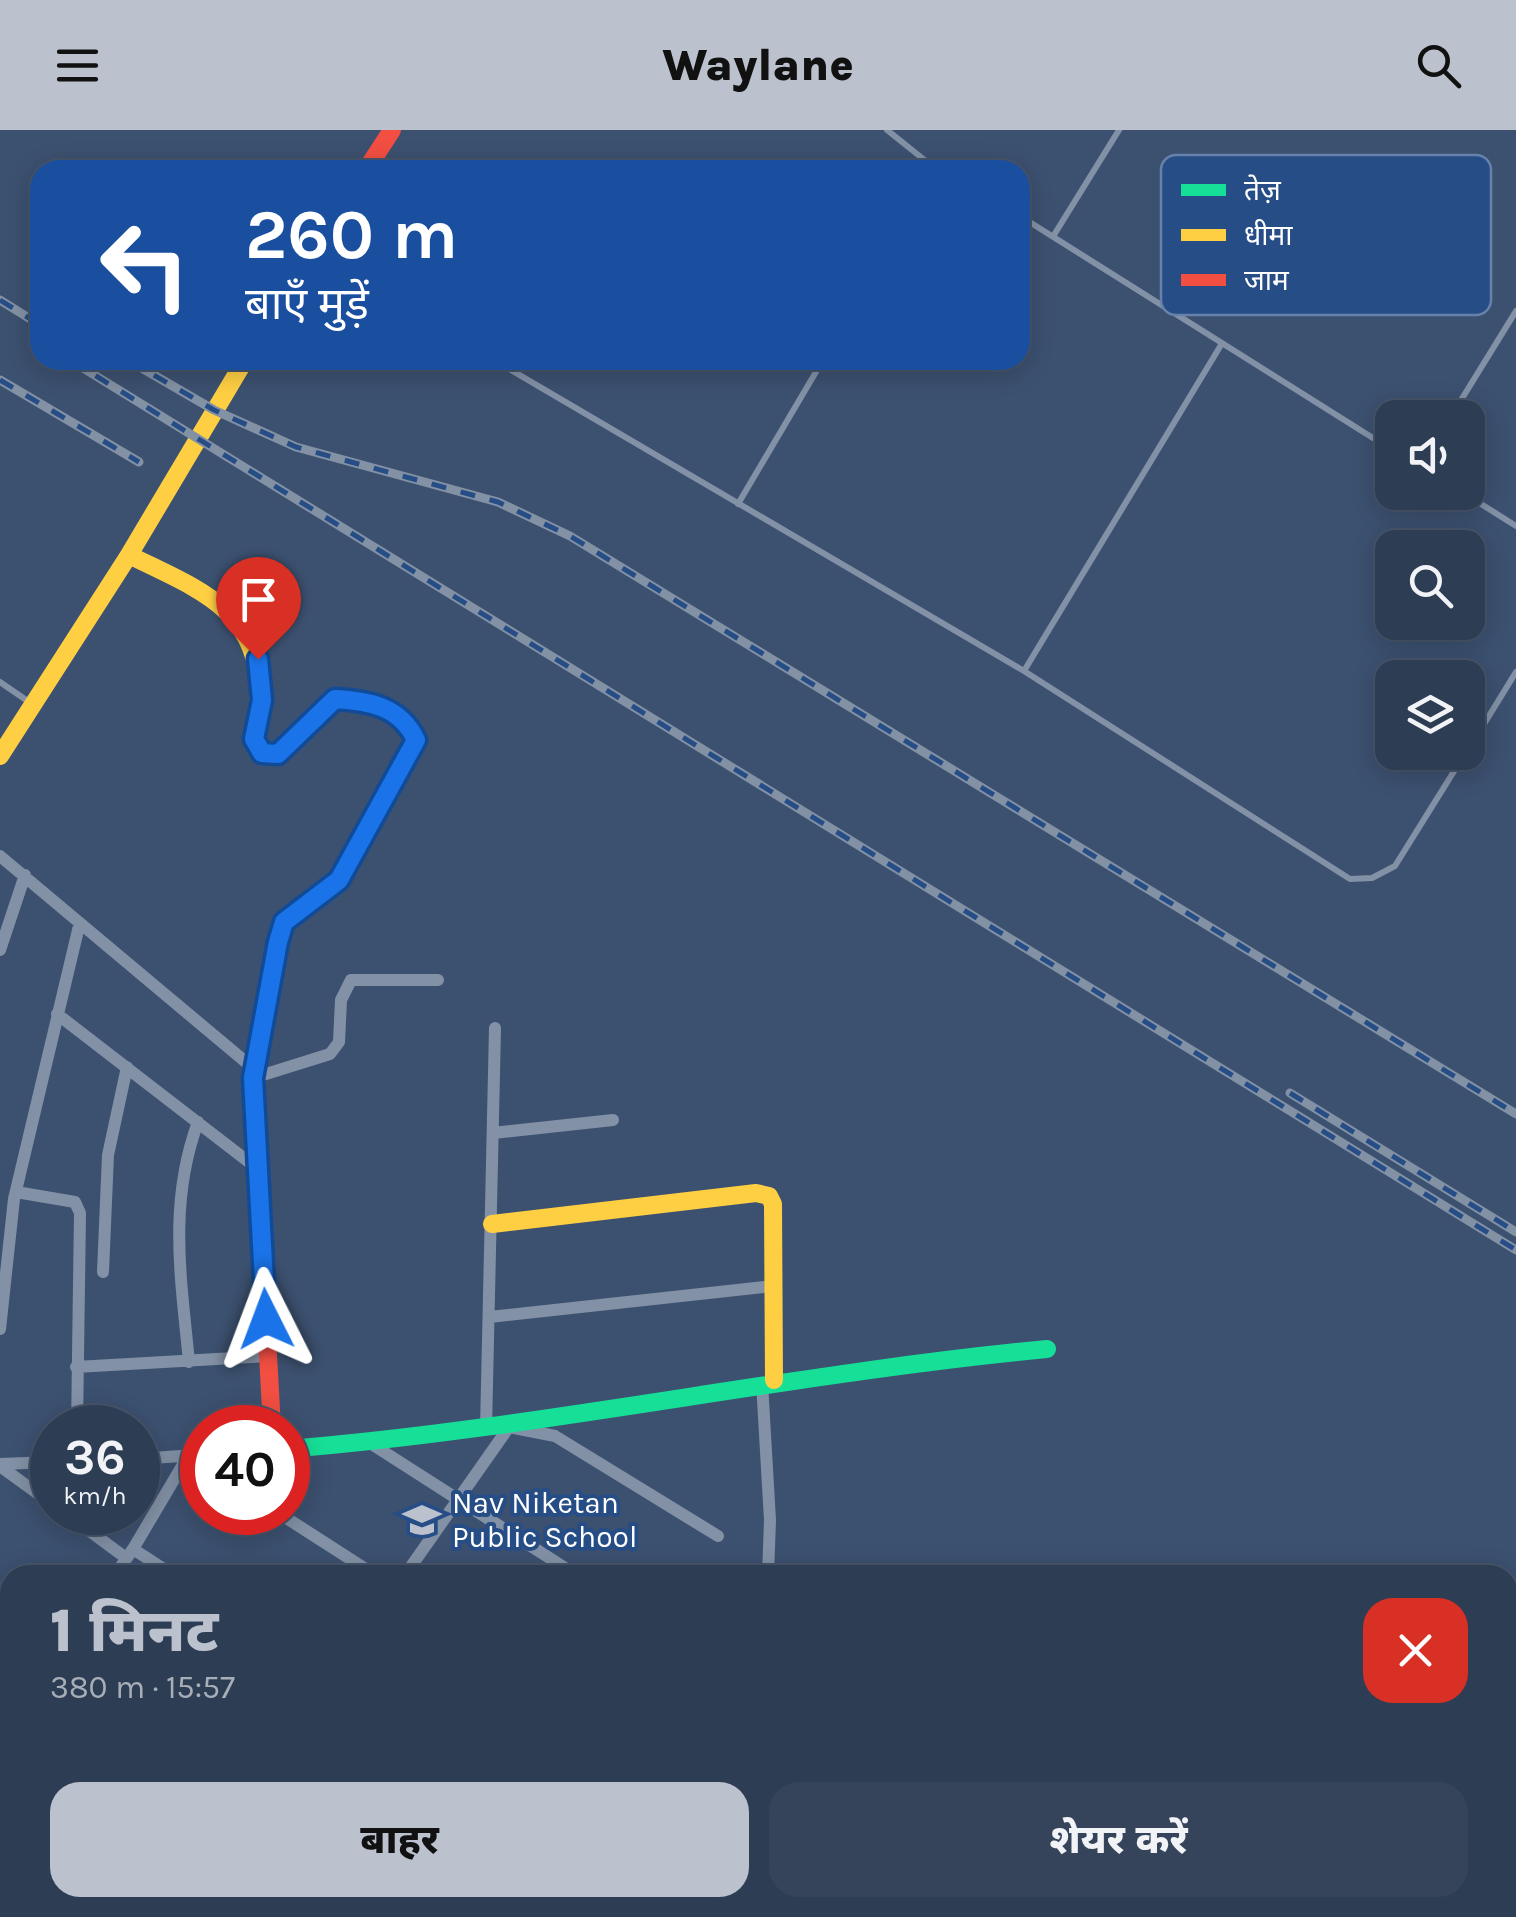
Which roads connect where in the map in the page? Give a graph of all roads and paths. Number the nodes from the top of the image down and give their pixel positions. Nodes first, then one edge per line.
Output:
1 (392, 130) edge
2 (887, 130) edge
3 (1120, 130) edge
4 (372, 160) edge
5 (924, 160) edge
6 (1030, 222) edge
7 (1054, 235) junction
8 (1161, 305) edge
9 (1516, 311) edge
10 (1176, 315) edge
11 (1222, 345) junction
12 (238, 370) edge
13 (511, 370) edge
14 (817, 370) edge
15 (1461, 400) edge
16 (1375, 440) edge
17 (738, 504) junction
18 (1485, 506) edge
19 (1516, 526) edge
20 (129, 555) junction
21 (1024, 671) junction
22 (1516, 672) edge
23 (0, 682) edge
24 (33, 704) junction
25 (1485, 722) edge
26 (0, 756) edge
27 (1455, 770) edge
28 (0, 856) edge
29 (25, 875) junction
30 (79, 926) junction
31 (0, 950) edge
32 (438, 980) dead end
33 (57, 1014) junction
34 (495, 1028) dead end
35 (127, 1067) junction
36 (254, 1073) junction
37 (613, 1120) dead end
38 (198, 1122) junction
39 (494, 1133) junction
40 (258, 1169) junction
41 (10, 1196) edge
42 (492, 1224) junction
43 (5, 1249) edge
44 (104, 1272) dead end
45 (773, 1286) junction
46 (490, 1316) junction
47 (0, 1327) edge
48 (1048, 1349) dead end
49 (268, 1356) junction
50 (189, 1362) junction
51 (76, 1367) junction
52 (768, 1382) junction
53 (76, 1405) edge
54 (271, 1405) edge
55 (509, 1427) junction
56 (486, 1430) junction
57 (370, 1443) junction
58 (310, 1448) edge
59 (30, 1463) edge
60 (0, 1465) edge
61 (180, 1478) edge
62 (30, 1488) edge
63 (458, 1500) junction
64 (310, 1533) edge
65 (100, 1535) edge
66 (718, 1536) dead end
67 (130, 1554) junction
68 (122, 1565) edge
69 (153, 1565) edge
70 (359, 1565) edge
71 (412, 1565) edge
72 (560, 1565) edge
73 (768, 1565) edge

1 - 4 street
2 - 5 lane
3 - 7 lane
6 - 7 lane
7 - 8 lane
9 - 15 lane
10 - 11 lane
11 - 16 lane
11 - 21 lane
12 - 20 street
13 - 17 lane
14 - 17 lane
17 - 21 lane
18 - 19 lane
20 - 24 street
20 - 36 street
21 - 27 lane
22 - 25 lane
23 - 24 lane
24 - 26 street
28 - 29 street
29 - 30 street
29 - 31 street
30 - 33 street
30 - 36 street
32 - 36 street
33 - 35 street
33 - 41 street
34 - 39 street
35 - 38 street
35 - 44 street
36 - 40 street
37 - 39 street
38 - 40 street
38 - 50 street
39 - 42 street
40 - 49 street
41 - 43 street
41 - 51 street
42 - 45 street
42 - 46 street
43 - 47 street
45 - 46 street
45 - 52 street
46 - 56 street
48 - 52 street
49 - 50 street
49 - 54 street
50 - 51 street
51 - 53 street
52 - 55 street
52 - 73 street
55 - 56 street
55 - 63 street
55 - 66 street
56 - 57 street
57 - 58 street
57 - 63 street
59 - 60 street
60 - 62 street
61 - 67 street
63 - 71 street
63 - 72 street
64 - 70 street
65 - 67 street
67 - 68 street
67 - 69 street

